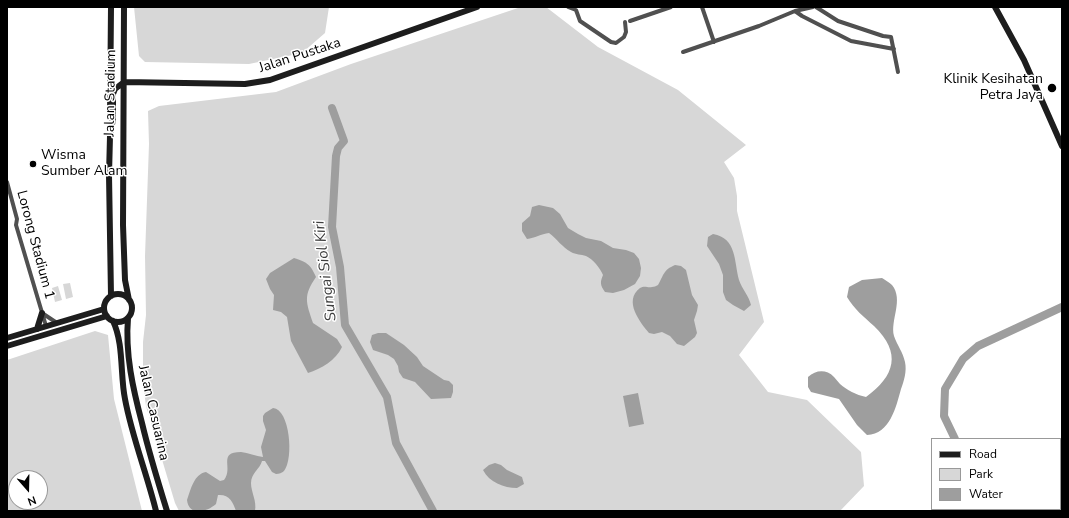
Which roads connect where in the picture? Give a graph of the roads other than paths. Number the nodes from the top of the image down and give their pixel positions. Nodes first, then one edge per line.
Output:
1 (111, 7) edge
2 (124, 7) edge
3 (477, 7) edge
4 (568, 7) edge
5 (671, 7) edge
6 (702, 7) edge
7 (814, 7) edge
8 (995, 7) edge
9 (796, 11) junction
10 (714, 42) junction
11 (894, 49) junction
12 (683, 52) dead end
13 (898, 72) dead end
14 (124, 82) junction
15 (110, 138) junction
16 (1062, 146) edge
17 (7, 182) edge
18 (111, 296) junction
19 (129, 300) junction
20 (104, 309) junction
21 (42, 313) junction
22 (107, 316) junction
23 (128, 318) junction
24 (113, 321) junction
25 (57, 323) junction
26 (46, 326) junction
27 (37, 329) junction
28 (63, 329) junction
29 (7, 338) edge
30 (7, 346) edge
31 (156, 511) edge
32 (167, 511) edge

1 - 15 main road, Jalan Stadium
2 - 14 main road, Jalan Stadium
3 - 14 main road, Jalan Pustaka
4 - 5 street
6 - 10 street
7 - 9 street
7 - 11 street
8 - 16 main road
9 - 10 street
9 - 11 street
10 - 12 street
11 - 13 street
14 - 15 main road
14 - 19 main road, Jalan Stadium
15 - 18 main road, Jalan Stadium
17 - 21 street, Lorong Stadium 1
18 - 19 main road
18 - 20 main road
19 - 23 main road
20 - 22 main road
20 - 25 main road
21 - 25 street, Lorong Stadium 1
21 - 26 street, Lorong Stadium 1
21 - 27 main road
22 - 24 main road
22 - 28 main road
23 - 24 main road
23 - 32 main road, Jalan Casuarina
24 - 31 main road, Jalan Casuarina
25 - 26 main road
26 - 27 main road
26 - 28 main road
27 - 29 main road
28 - 30 main road

